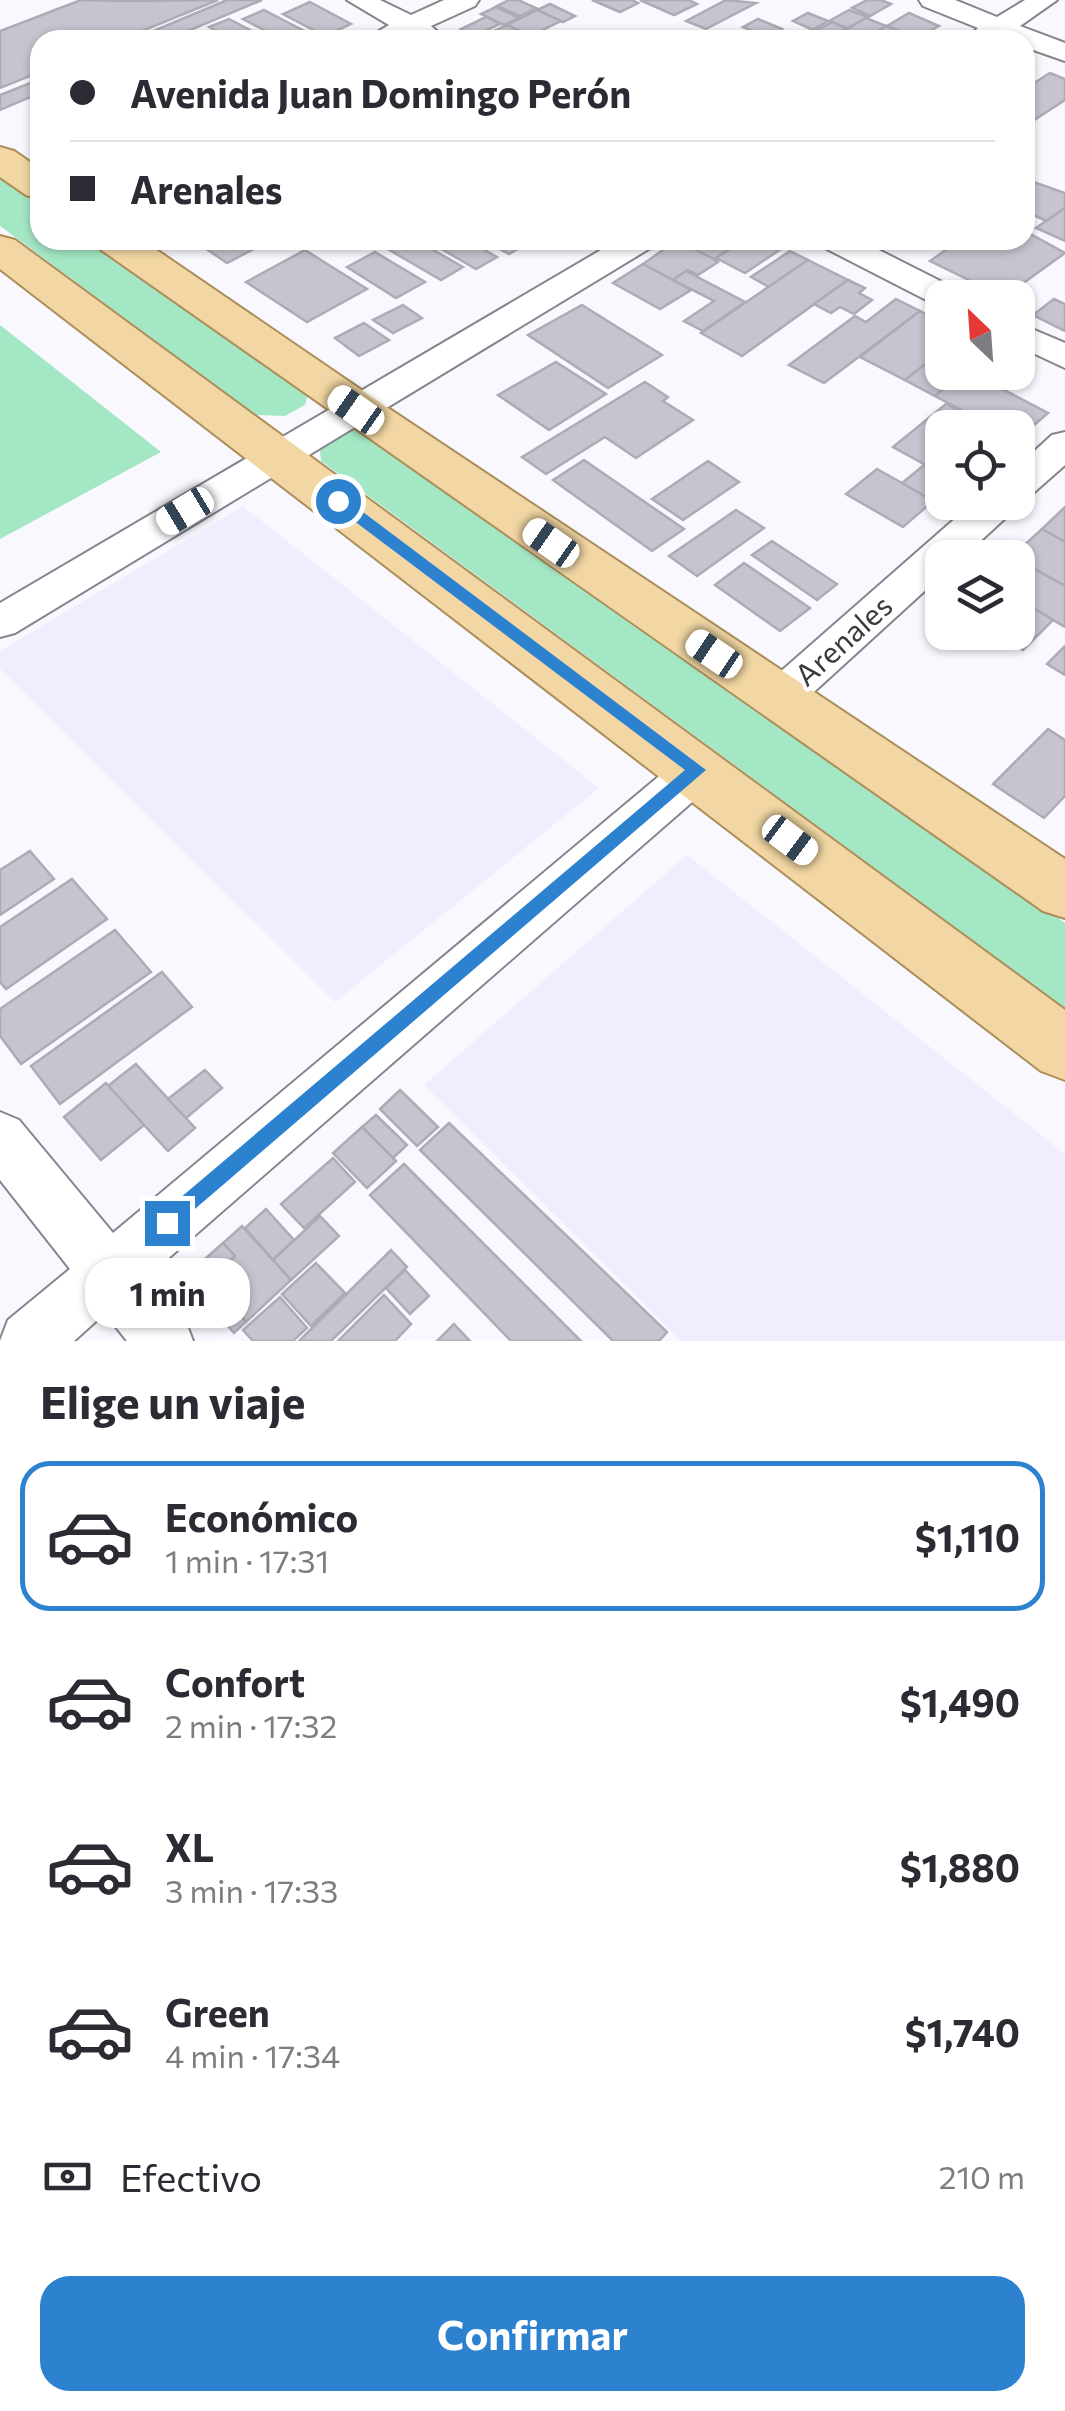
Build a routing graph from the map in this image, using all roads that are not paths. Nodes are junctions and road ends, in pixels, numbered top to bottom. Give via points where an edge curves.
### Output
1 (360, 0) edge
2 (466, 0) edge
3 (932, 0) edge
4 (1044, 0) edge
5 (410, 25) junction
6 (399, 30) edge
7 (420, 30) edge
8 (983, 30) edge
9 (993, 30) edge
10 (1035, 45) edge
11 (1065, 53) edge
12 (0, 159) edge
13 (30, 180) edge
14 (0, 249) edge
15 (129, 250) edge
16 (624, 250) edge
17 (854, 250) edge
18 (925, 286) edge
19 (1035, 342) edge
20 (1065, 357) edge
21 (356, 410) junction
22 (1065, 444) edge
23 (278, 456) junction
24 (1035, 471) edge
25 (979, 520) edge
26 (0, 622) edge
27 (778, 699) junction
28 (698, 770) junction
29 (1065, 892) edge
30 (1065, 1048) edge
31 (0, 1138) edge
32 (108, 1273) junction
33 (29, 1341) edge
34 (164, 1341) edge

1 - 5 street
2 - 5 street
3 - 8 street
4 - 9 street
5 - 6 street
5 - 7 street
10 - 11 street
12 - 13 main road
14 - 23 main road
15 - 21 main road
16 - 21 street
17 - 18 street
19 - 20 street
21 - 23 street
21 - 27 main road
22 - 24 street
23 - 26 street
23 - 28 main road
25 - 27 street, Arenales
27 - 29 main road
28 - 30 main road
28 - 32 street
31 - 32 street
32 - 33 street
32 - 34 street

